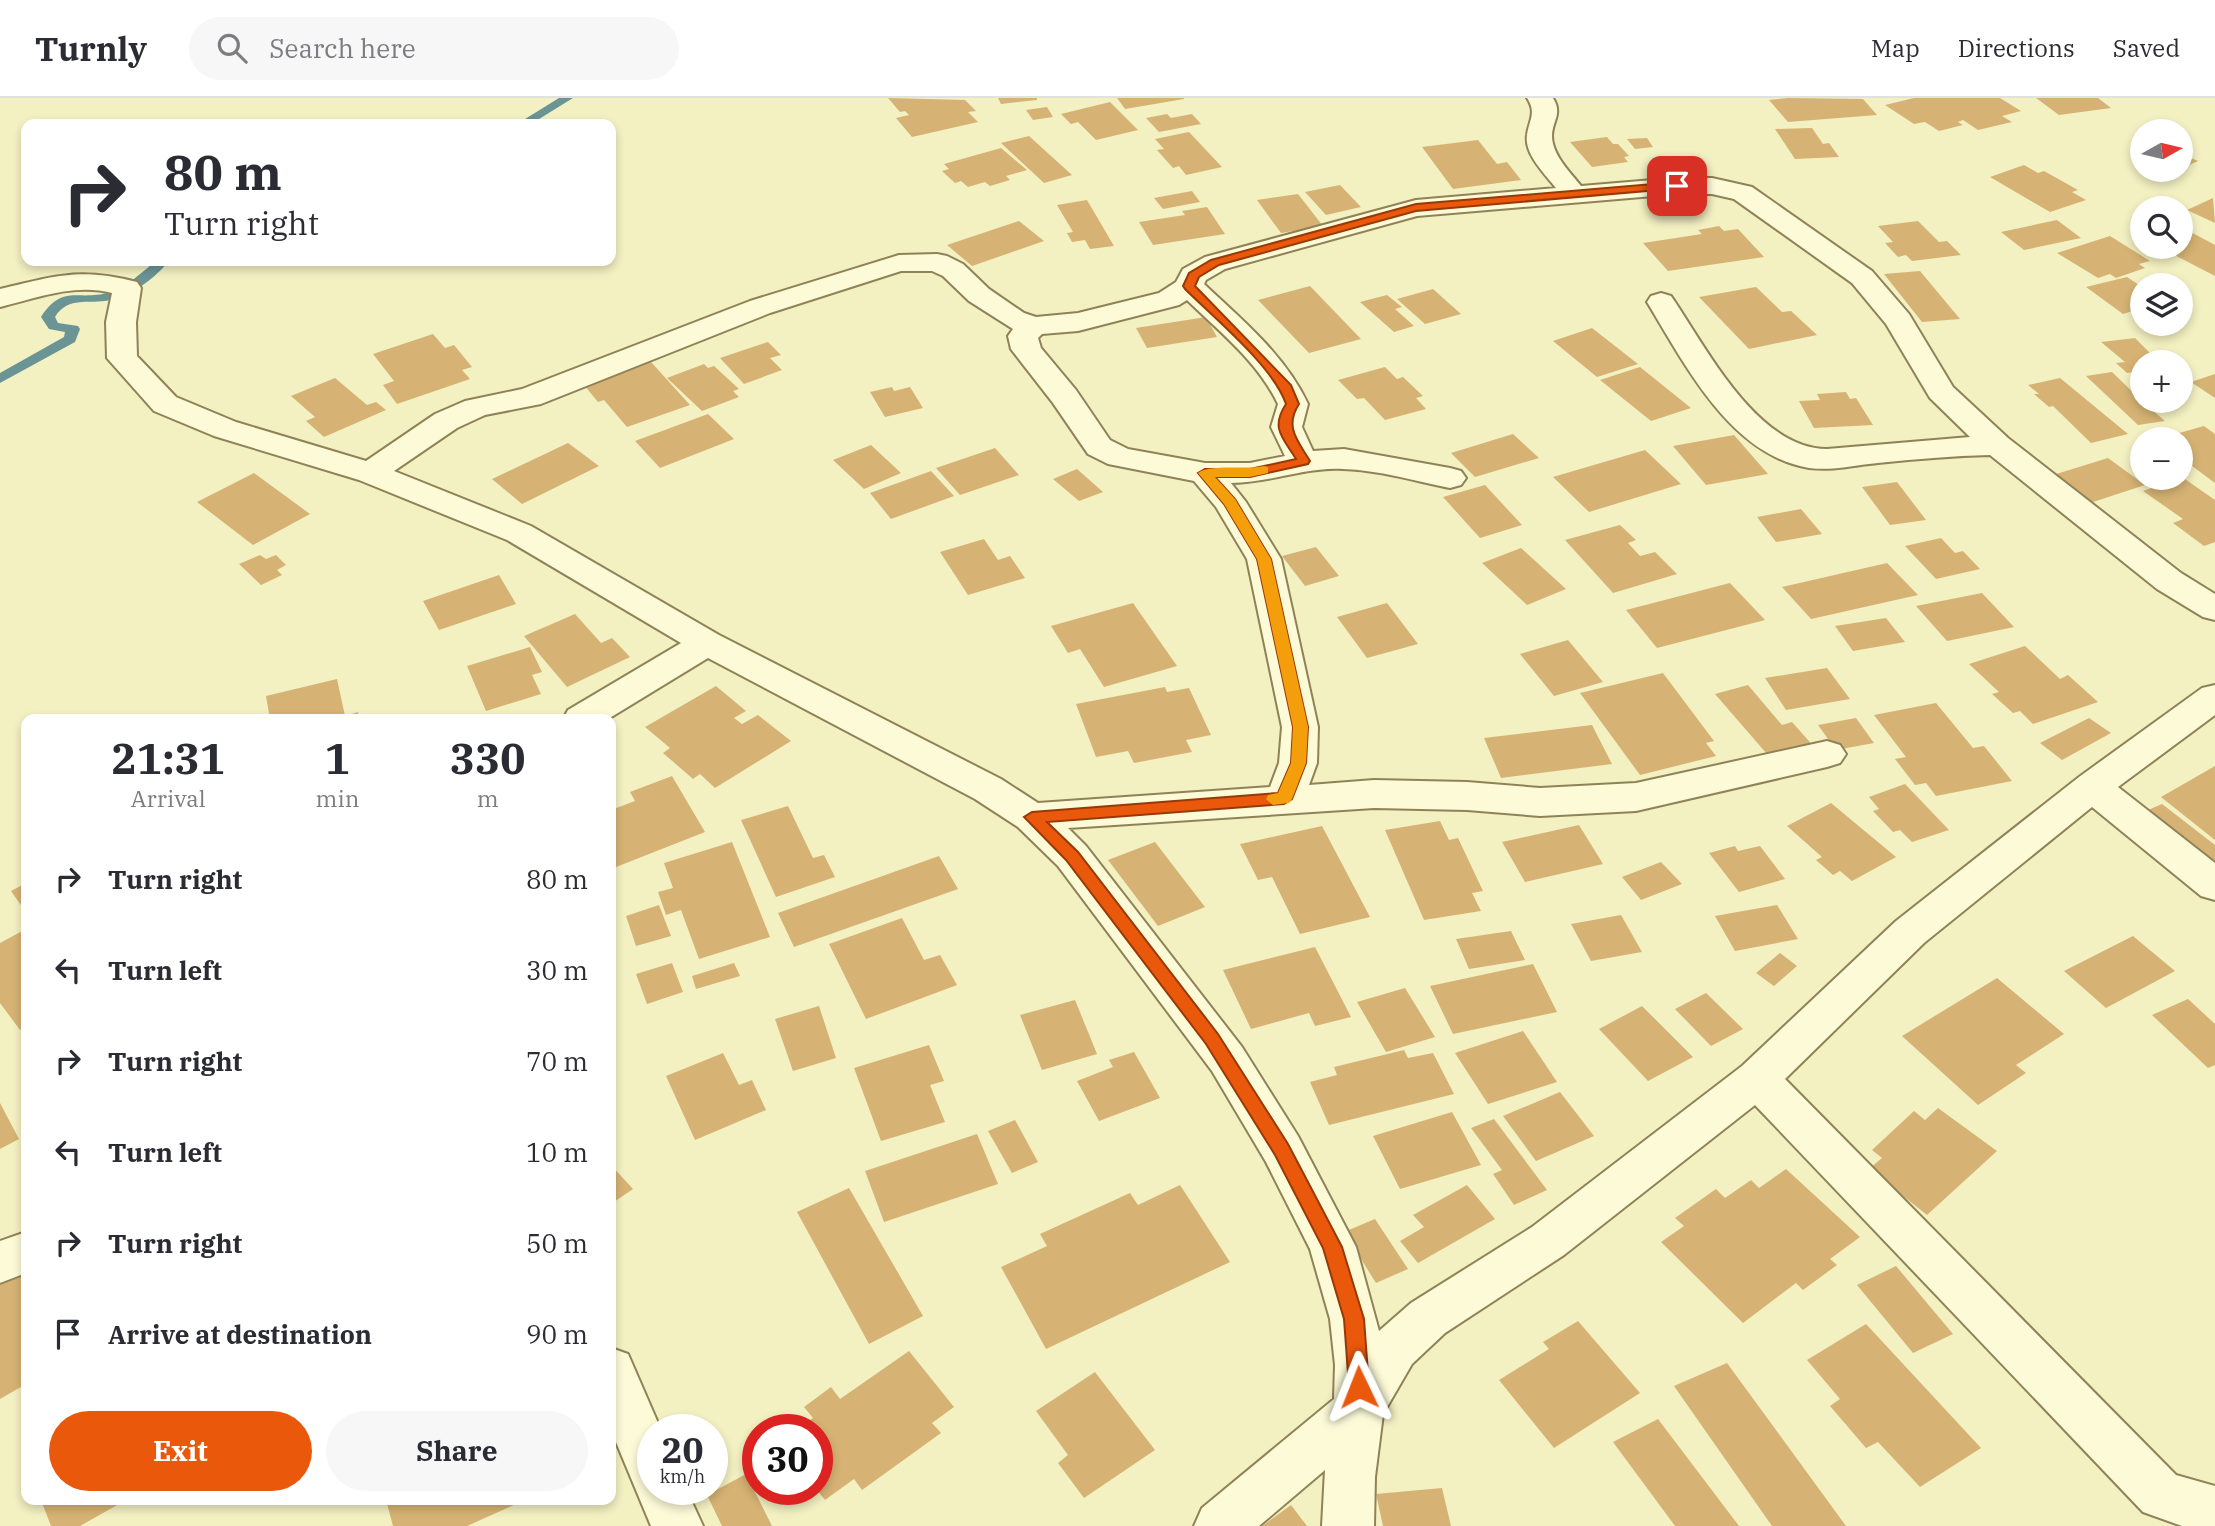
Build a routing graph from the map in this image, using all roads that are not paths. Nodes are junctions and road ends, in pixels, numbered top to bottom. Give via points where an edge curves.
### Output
1 (1541, 98) edge
2 (1573, 193) junction
3 (1189, 286) junction
4 (0, 298) edge
5 (1661, 302) dead end
6 (1033, 326) junction
7 (1997, 445) junction
8 (1304, 461) junction
9 (370, 472) junction
10 (1205, 473) junction
11 (1450, 478) dead end
12 (2215, 609) edge
13 (708, 643) junction
14 (2215, 696) edge
15 (589, 714) edge
16 (1827, 754) dead end
17 (2092, 787) junction
18 (1284, 799) junction
19 (1032, 817) junction
20 (2215, 885) edge
21 (1756, 1079) junction
22 (21, 1254) edge
23 (0, 1262) edge
24 (616, 1382) edge
25 (1359, 1409) junction
26 (637, 1433) edge
27 (667, 1505) edge
28 (2215, 1511) edge
29 (677, 1526) edge
30 (1220, 1526) edge
31 (1348, 1526) edge

1 - 2 street via 1546,120 1539,136 1545,156
2 - 3 street via 1416,208 1215,262 1194,275
2 - 7 street via 1712,186 1743,193 1862,277 1899,320 1941,392
3 - 6 street via 1169,299 1078,322
3 - 8 street via 1287,387 1293,404 1285,416 1284,430
4 - 9 street via 64,280 104,281 127,288 122,358 165,404 225,429
5 - 7 street via 1714,385 1784,450 1808,458 1831,458
6 - 9 street via 996,307 937,262 899,263 760,307 530,397 476,408 446,421
6 - 10 street via 1023,336 1026,349 1100,447 1119,457
7 - 12 street via 2169,581
8 - 10 street via 1250,473
8 - 11 street via 1344,459
9 - 13 street via 519,533
10 - 18 street via 1230,502 1264,559 1300,727 1298,763
13 - 15 street
13 - 19 street via 988,789
14 - 17 street
16 - 18 street via 1636,797 1540,802 1374,794
17 - 20 street
17 - 21 street via 1910,932
18 - 19 street
19 - 25 street via 1072,856 1227,1059 1282,1149 1333,1247 1354,1319
21 - 25 street via 1548,1241 1428,1318 1395,1348
21 - 28 street via 2161,1495
22 - 23 street
24 - 26 street
25 - 30 street
25 - 31 street via 1349,1477
27 - 29 street

